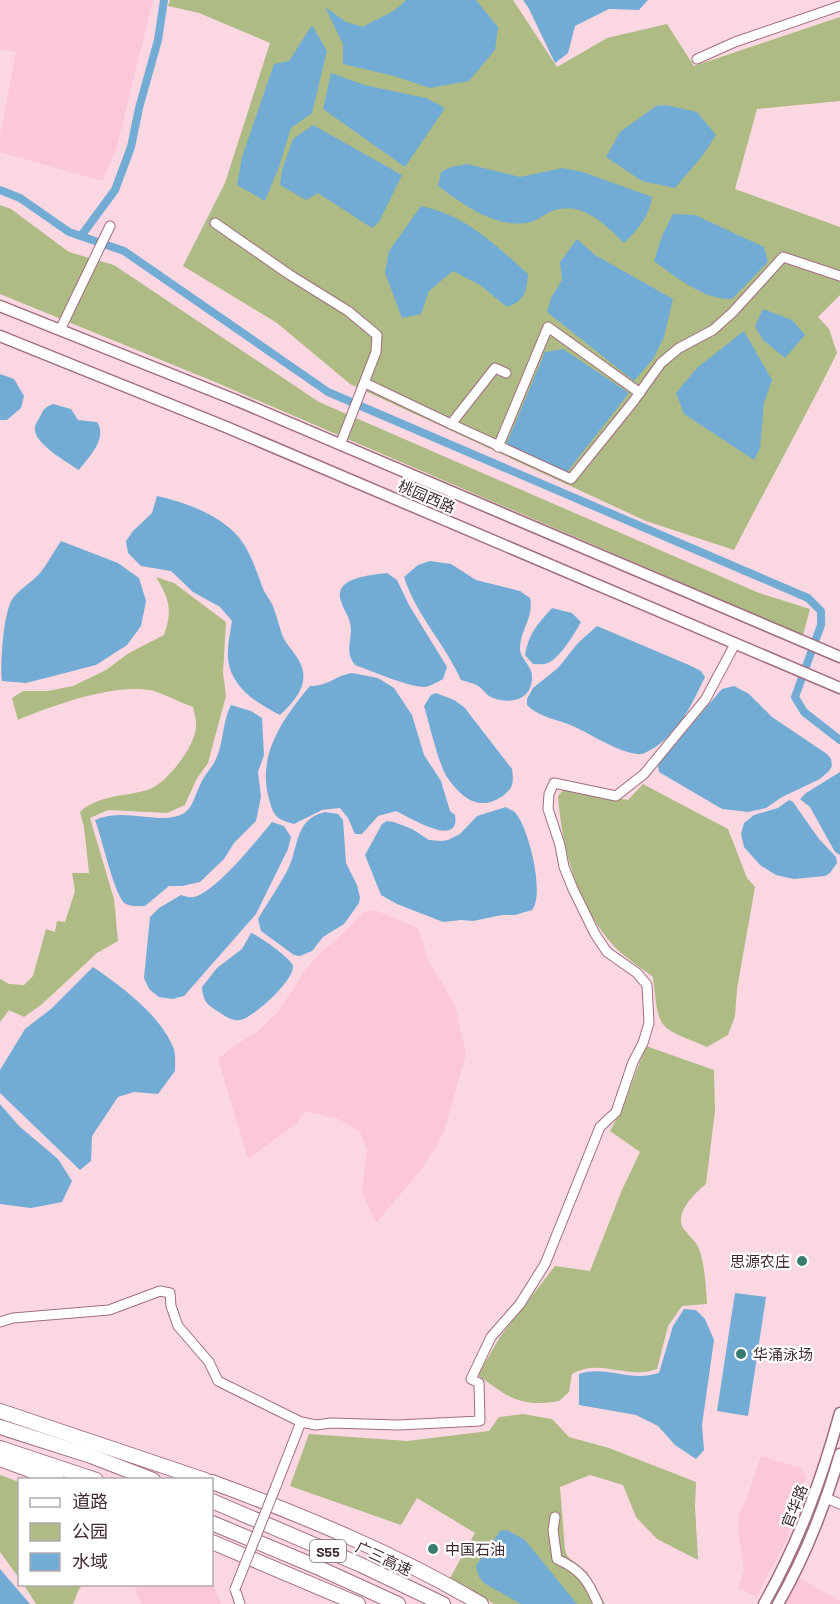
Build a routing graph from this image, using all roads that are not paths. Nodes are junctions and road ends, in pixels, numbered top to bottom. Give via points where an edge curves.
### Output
1 (840, 6) edge
2 (697, 59) dead end
3 (215, 223) dead end
4 (110, 226) dead end
5 (840, 276) edge
6 (0, 306) edge
7 (60, 330) junction
8 (0, 336) edge
9 (506, 373) dead end
10 (365, 383) junction
11 (640, 393) junction
12 (451, 424) junction
13 (340, 445) junction
14 (498, 447) junction
15 (735, 644) junction
16 (836, 655) edge
17 (840, 688) edge
18 (0, 1322) edge
19 (0, 1411) edge
20 (840, 1413) edge
21 (301, 1422) junction
22 (0, 1427) edge
23 (0, 1448) edge
24 (840, 1454) edge
25 (0, 1459) edge
26 (54, 1478) edge
27 (93, 1478) edge
28 (150, 1478) edge
29 (202, 1478) edge
30 (213, 1482) edge
31 (826, 1498) junction
32 (213, 1501) edge
33 (840, 1504) edge
34 (555, 1517) dead end
35 (213, 1522) edge
36 (213, 1542) edge
37 (240, 1604) edge
38 (358, 1604) edge
39 (398, 1604) edge
40 (443, 1604) edge
41 (482, 1604) edge
42 (598, 1604) edge
43 (764, 1604) edge
44 (778, 1604) edge

1 - 2 street
3 - 10 street via 348,311 377,335 376,352
4 - 7 street
5 - 11 street via 783,257 713,330 679,348 661,363
6 - 7 main road, 桃园西路
7 - 13 main road, 桃园西路
8 - 15 main road, 桃园西路 via 226,427
9 - 12 street via 495,368
10 - 12 street
10 - 13 street
11 - 14 street via 571,479
11 - 14 street via 548,327
12 - 14 street
13 - 16 main road, 桃园西路
15 - 17 main road, 桃园西路
15 - 21 street via 705,700 644,774 616,796 554,783 549,795 548,809 573,889 607,952 647,985 649,1023 616,1112 600,1127 545,1264 520,1304 491,1337 471,1379 479,1383 480,1421 398,1425
18 - 21 street via 109,1310 160,1291 170,1293 178,1326 209,1362 218,1381
19 - 29 highway
20 - 43 main road, 官华路 via 813,1503
21 - 37 street, bridge via 235,1589
22 - 28 highway
23 - 27 highway
24 - 31 main road, 官华路
25 - 26 highway
30 - 41 highway via 381,1552
31 - 33 street
31 - 44 main road, 官华路
32 - 40 highway, 广三高速 / S55
34 - 42 street via 557,1559 573,1567 587,1581
35 - 39 highway, S55
36 - 38 highway

